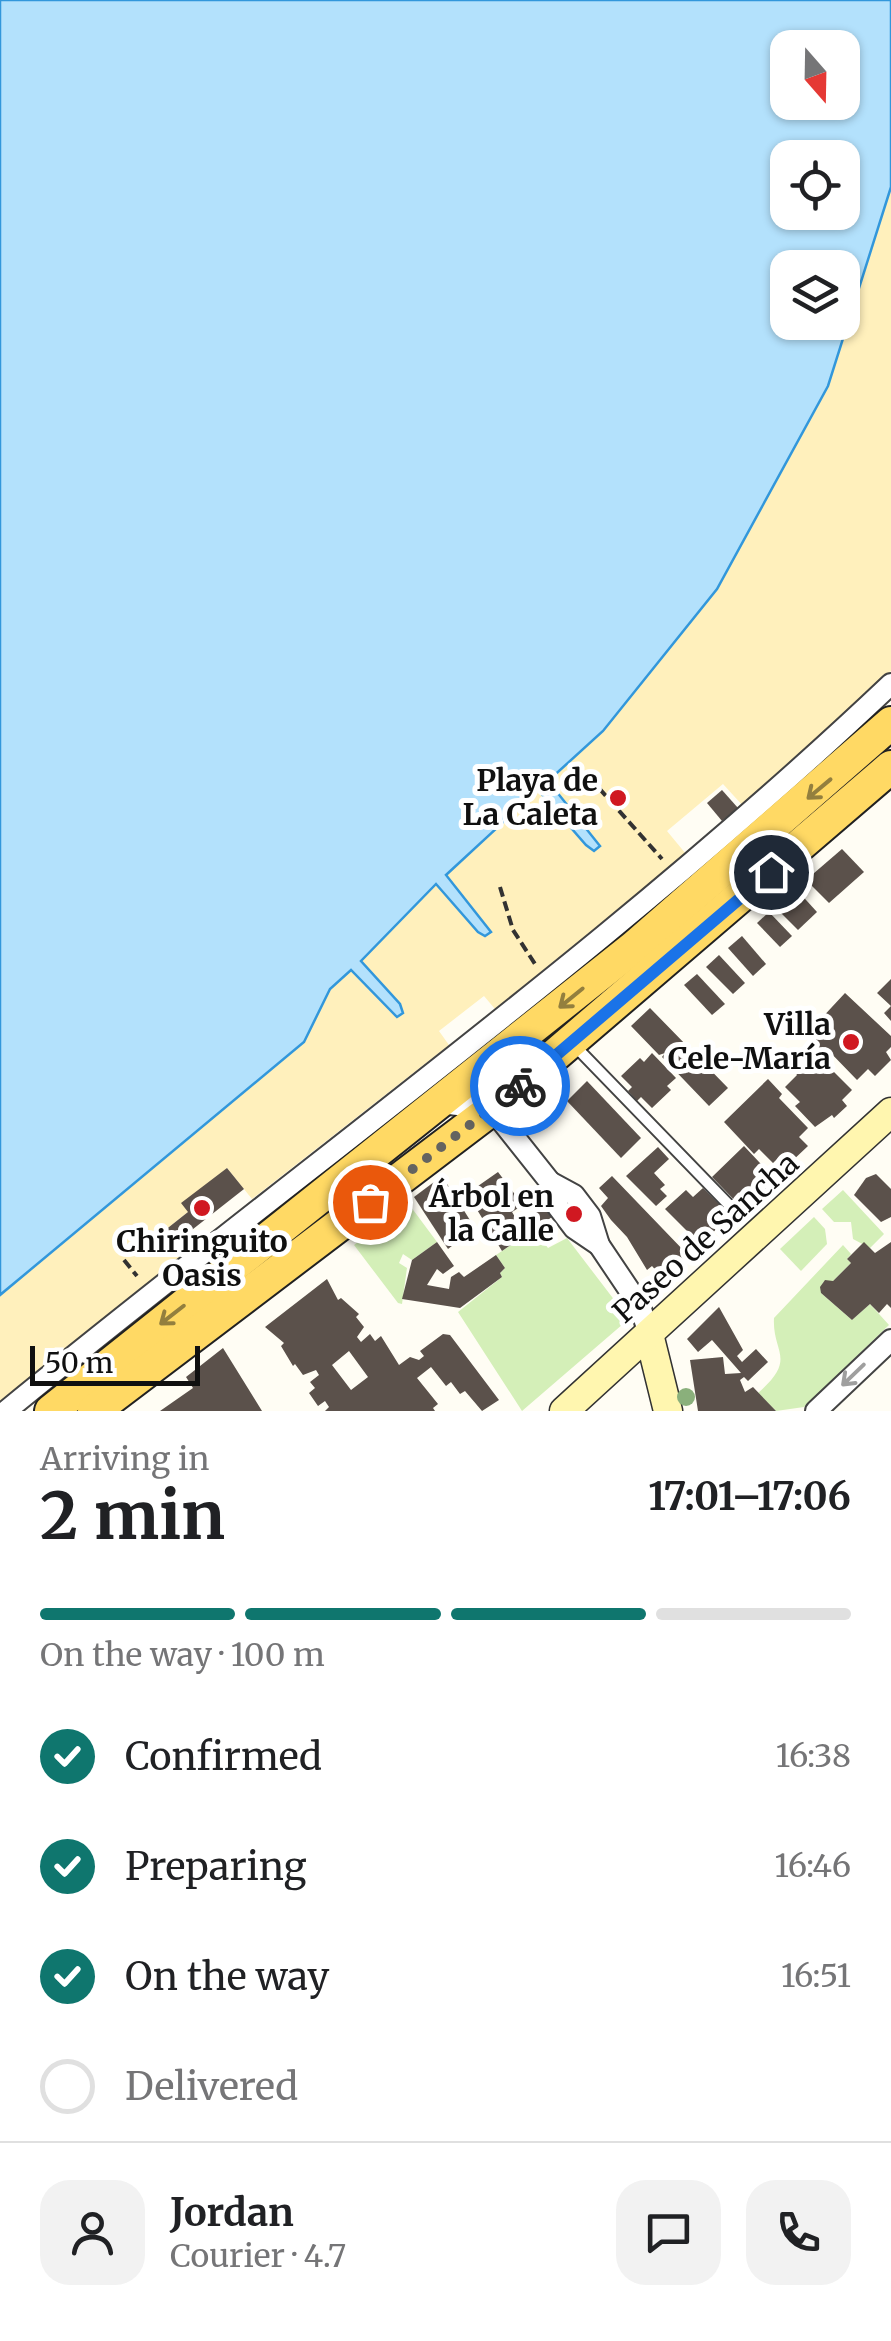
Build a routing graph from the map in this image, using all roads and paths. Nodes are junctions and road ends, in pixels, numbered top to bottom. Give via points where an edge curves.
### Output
1 (891, 684) edge
2 (891, 723) edge
3 (891, 767) edge
4 (590, 776) dead end
5 (666, 864) dead end
6 (500, 887) dead end
7 (537, 967) dead end
8 (572, 1044) junction
9 (441, 1103) junction
10 (492, 1109) junction
11 (891, 1112) edge
12 (731, 1207) dead end
13 (649, 1334) junction
14 (891, 1340) edge
15 (6, 1411) edge
16 (50, 1411) edge
17 (94, 1411) edge
18 (564, 1411) edge
19 (668, 1411) edge
20 (816, 1411) edge

1 - 15 street via 585,951
2 -> 9 main road via 634,947
3 - 8 main road
4 - 5 path
6 - 7 path via 513,930
8 - 10 main road
8 - 12 lane
9 - 10 street
9 -> 16 main road
10 - 13 street via 550,1182 590,1216
10 - 17 main road
11 - 13 main road, Paseo de Sancha
13 - 18 main road, Paseo de Sancha
13 - 19 main road
14 -> 20 street

